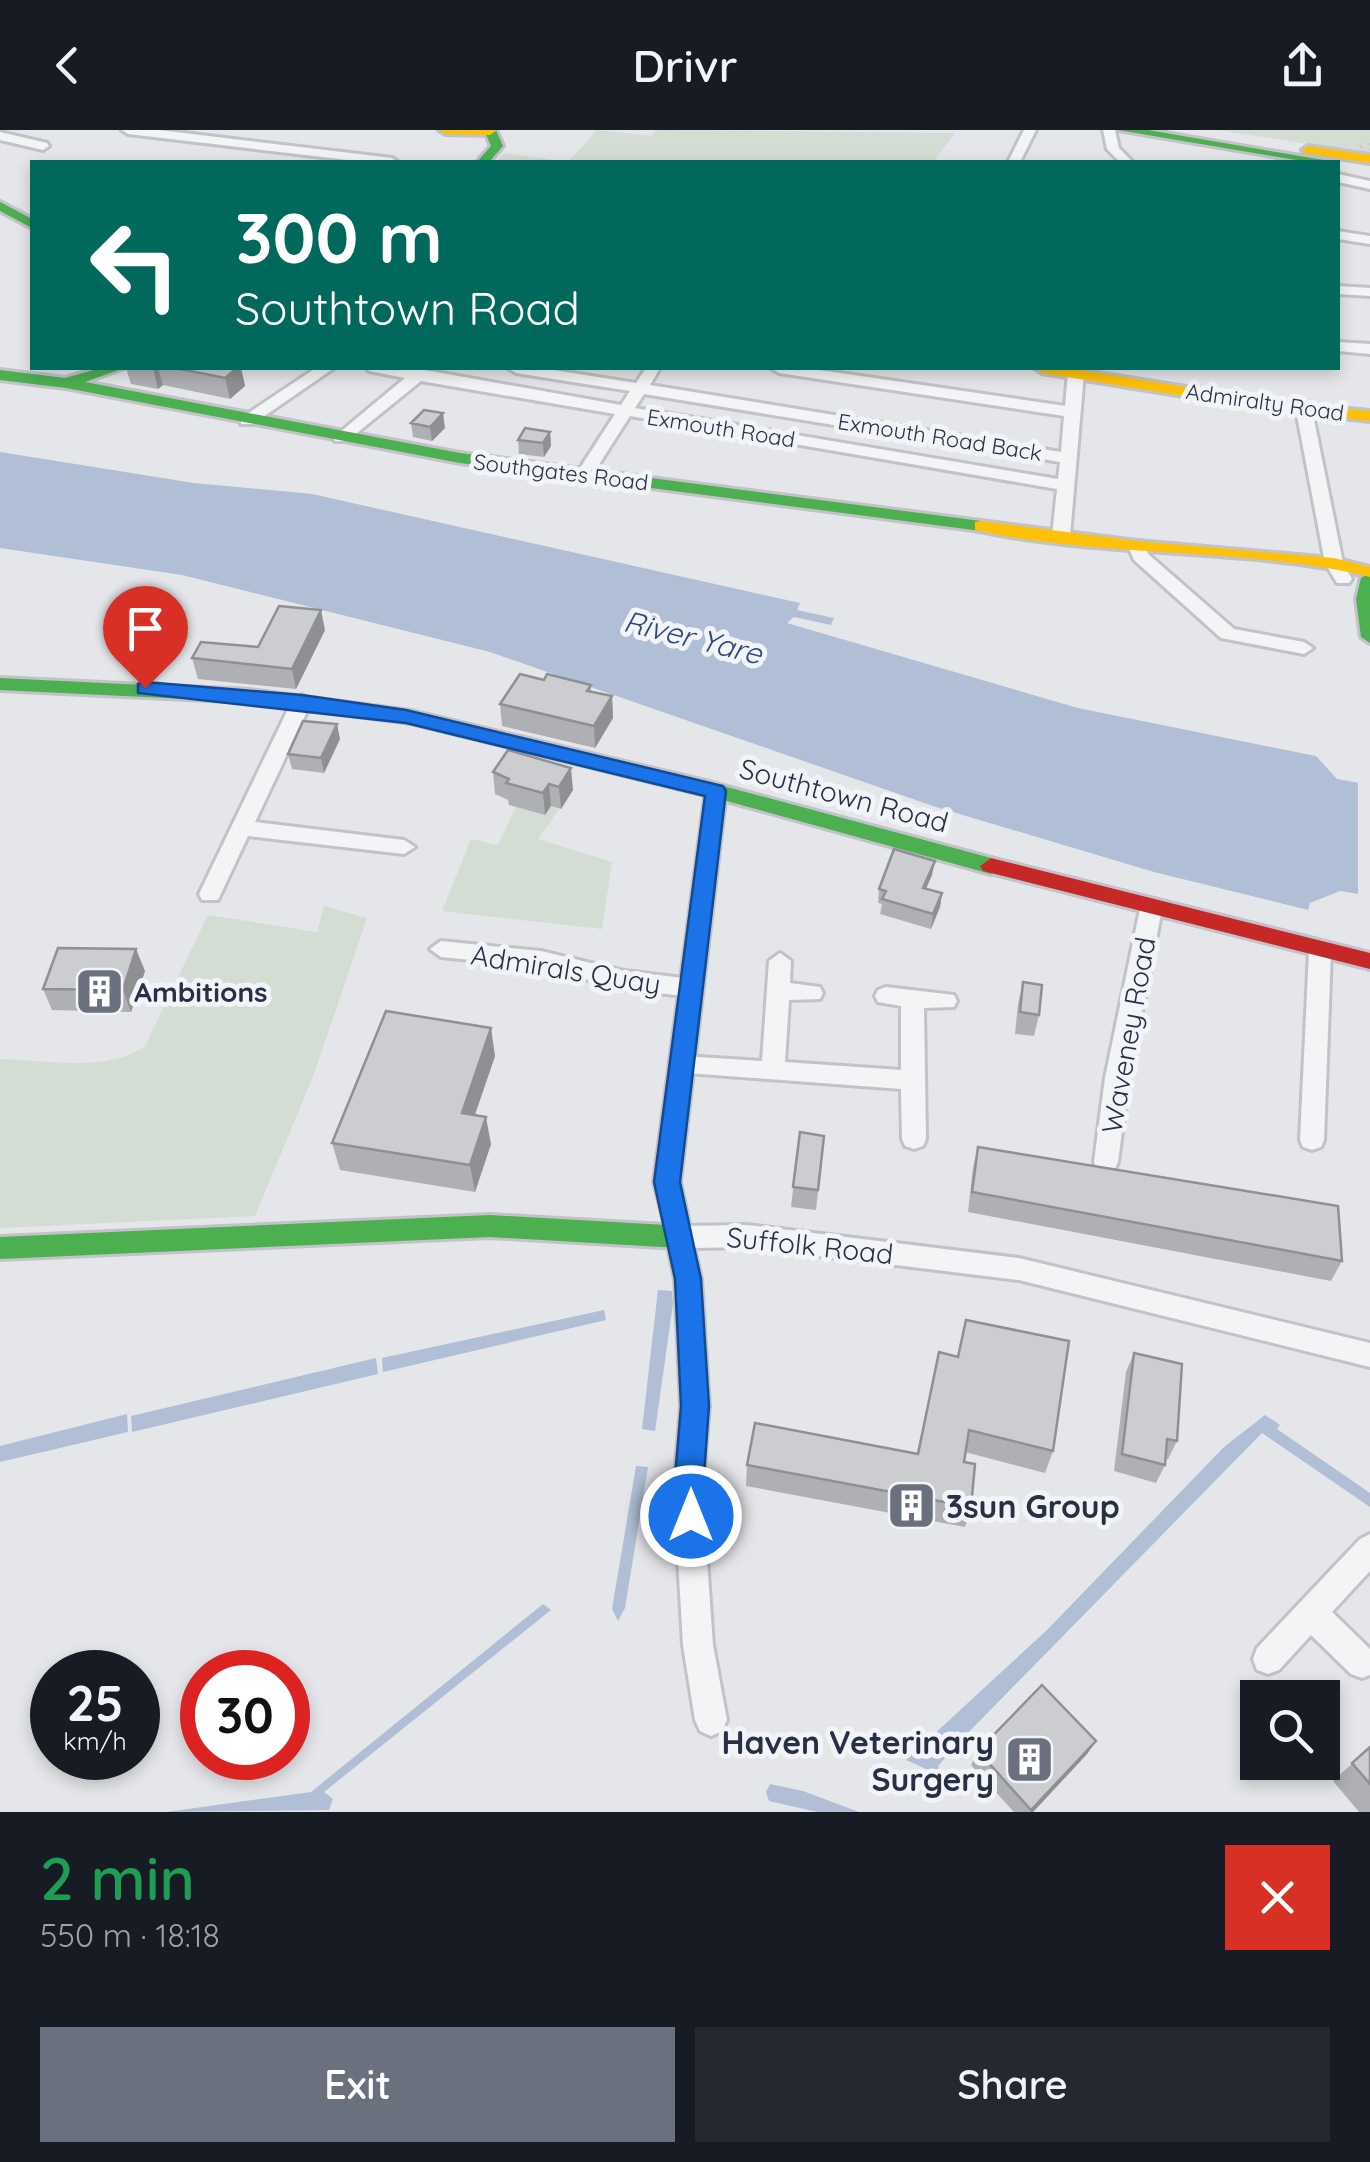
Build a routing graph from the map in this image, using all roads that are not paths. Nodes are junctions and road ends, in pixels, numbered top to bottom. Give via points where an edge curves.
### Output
1 (128, 130) edge
2 (262, 130) edge
3 (453, 130) edge
4 (490, 130) edge
5 (1030, 130) edge
6 (1108, 130) edge
7 (1124, 130) edge
8 (1180, 130) edge
9 (0, 136) edge
10 (250, 145) junction
11 (43, 146) dead end
12 (1314, 159) edge
13 (1370, 159) edge
14 (235, 160) edge
15 (348, 160) edge
16 (484, 160) edge
17 (1015, 160) edge
18 (1125, 160) edge
19 (1340, 164) edge
20 (1370, 169) edge
21 (1340, 178) edge
22 (1370, 185) edge
23 (0, 206) edge
24 (30, 223) edge
25 (1340, 236) edge
26 (1370, 240) edge
27 (1340, 290) edge
28 (1370, 292) edge
29 (1340, 346) edge
30 (1370, 350) edge
31 (109, 370) edge
32 (323, 370) edge
33 (389, 370) edge
34 (529, 370) edge
35 (652, 370) edge
36 (793, 370) edge
37 (913, 370) edge
38 (1070, 371) edge
39 (31, 372) edge
40 (418, 374) junction
41 (0, 375) edge
42 (66, 383) junction
43 (906, 386) junction
44 (642, 388) junction
45 (1304, 410) junction
46 (625, 412) junction
47 (1071, 412) junction
48 (1370, 416) edge
49 (247, 421) junction
50 (342, 438) junction
51 (1068, 458) junction
52 (583, 476) junction
53 (1067, 486) junction
54 (1061, 536) junction
55 (1146, 547) junction
56 (1370, 558) edge
57 (1334, 569) junction
58 (1369, 581) edge
59 (1370, 637) edge
60 (1304, 648) dead end
61 (0, 684) edge
62 (302, 702) junction
63 (716, 791) junction
64 (242, 828) junction
65 (404, 847) dead end
66 (210, 894) dead end
67 (1151, 909) junction
68 (442, 949) dead end
69 (1320, 950) junction
70 (1370, 960) edge
71 (780, 961) dead end
72 (692, 988) junction
73 (778, 991) junction
74 (812, 993) dead end
75 (886, 996) dead end
76 (912, 998) junction
77 (946, 1001) dead end
78 (682, 1066) junction
79 (773, 1071) junction
80 (912, 1080) junction
81 (1312, 1137) dead end
82 (914, 1139) dead end
83 (1106, 1162) dead end
84 (679, 1238) junction
85 (0, 1248) edge
86 (1370, 1355) edge
87 (1370, 1548) edge
88 (1311, 1614) junction
89 (1268, 1659) dead end
90 (1362, 1663) dead end
91 (711, 1720) dead end

1 - 10 street
2 - 10 street
3 - 4 street
4 - 16 street via 497,146
5 - 17 street
6 - 18 street
7 - 12 street
8 - 12 street
9 - 11 street
10 - 14 street
10 - 15 street
12 - 13 street
19 - 20 street
21 - 22 street
23 - 24 street
25 - 26 street
27 - 28 street
29 - 30 street
31 - 42 street
32 - 49 street
33 - 40 street, Exmouth Road
34 - 44 street, Exmouth Road Back
35 - 44 street
36 - 43 street
37 - 43 street
38 - 45 street, Admiralty Road
38 - 47 street
39 - 41 street, Southgates Road
39 - 42 street, Southgates Road
40 - 46 street, Exmouth Road
40 - 50 street
42 - 49 street, Southgates Road
43 - 47 street
44 - 46 street
44 - 51 street, Exmouth Road Back
45 - 48 street, Admiralty Road
45 - 57 street
46 - 52 street
46 - 53 street, Exmouth Road
47 - 51 street
49 - 50 street, Southgates Road
50 - 52 street, Southgates Road
51 - 53 street
52 - 54 street, Southgates Road
53 - 54 street
54 - 55 street, Southgates Road
55 - 57 street, Southgates Road
55 - 60 street via 1140,556 1228,634
56 - 57 street, Southgates Road
57 - 58 street via 1358,586
58 - 59 street
61 - 62 street, Southtown Road
62 - 63 street, Southtown Road via 483,732
62 - 64 street
63 - 67 street, Southtown Road
63 - 72 street
64 - 65 street
64 - 66 street
67 - 69 street, Southtown Road
67 - 83 street, Waveney Road
68 - 72 street, Admirals Quay via 541,959
69 - 70 street, Southtown Road
69 - 81 street
71 - 73 street
72 - 78 street
73 - 74 street
73 - 79 street
75 - 76 street
76 - 77 street
76 - 80 street
78 - 79 street
78 - 84 street via 667,1182
79 - 80 street
80 - 82 street
84 - 85 street, Suffolk Road via 490,1226
84 - 86 street, Suffolk Road via 746,1236 1002,1266
84 - 91 street via 688,1279 695,1406 688,1489 698,1645
87 - 88 street
88 - 89 street
88 - 90 street

